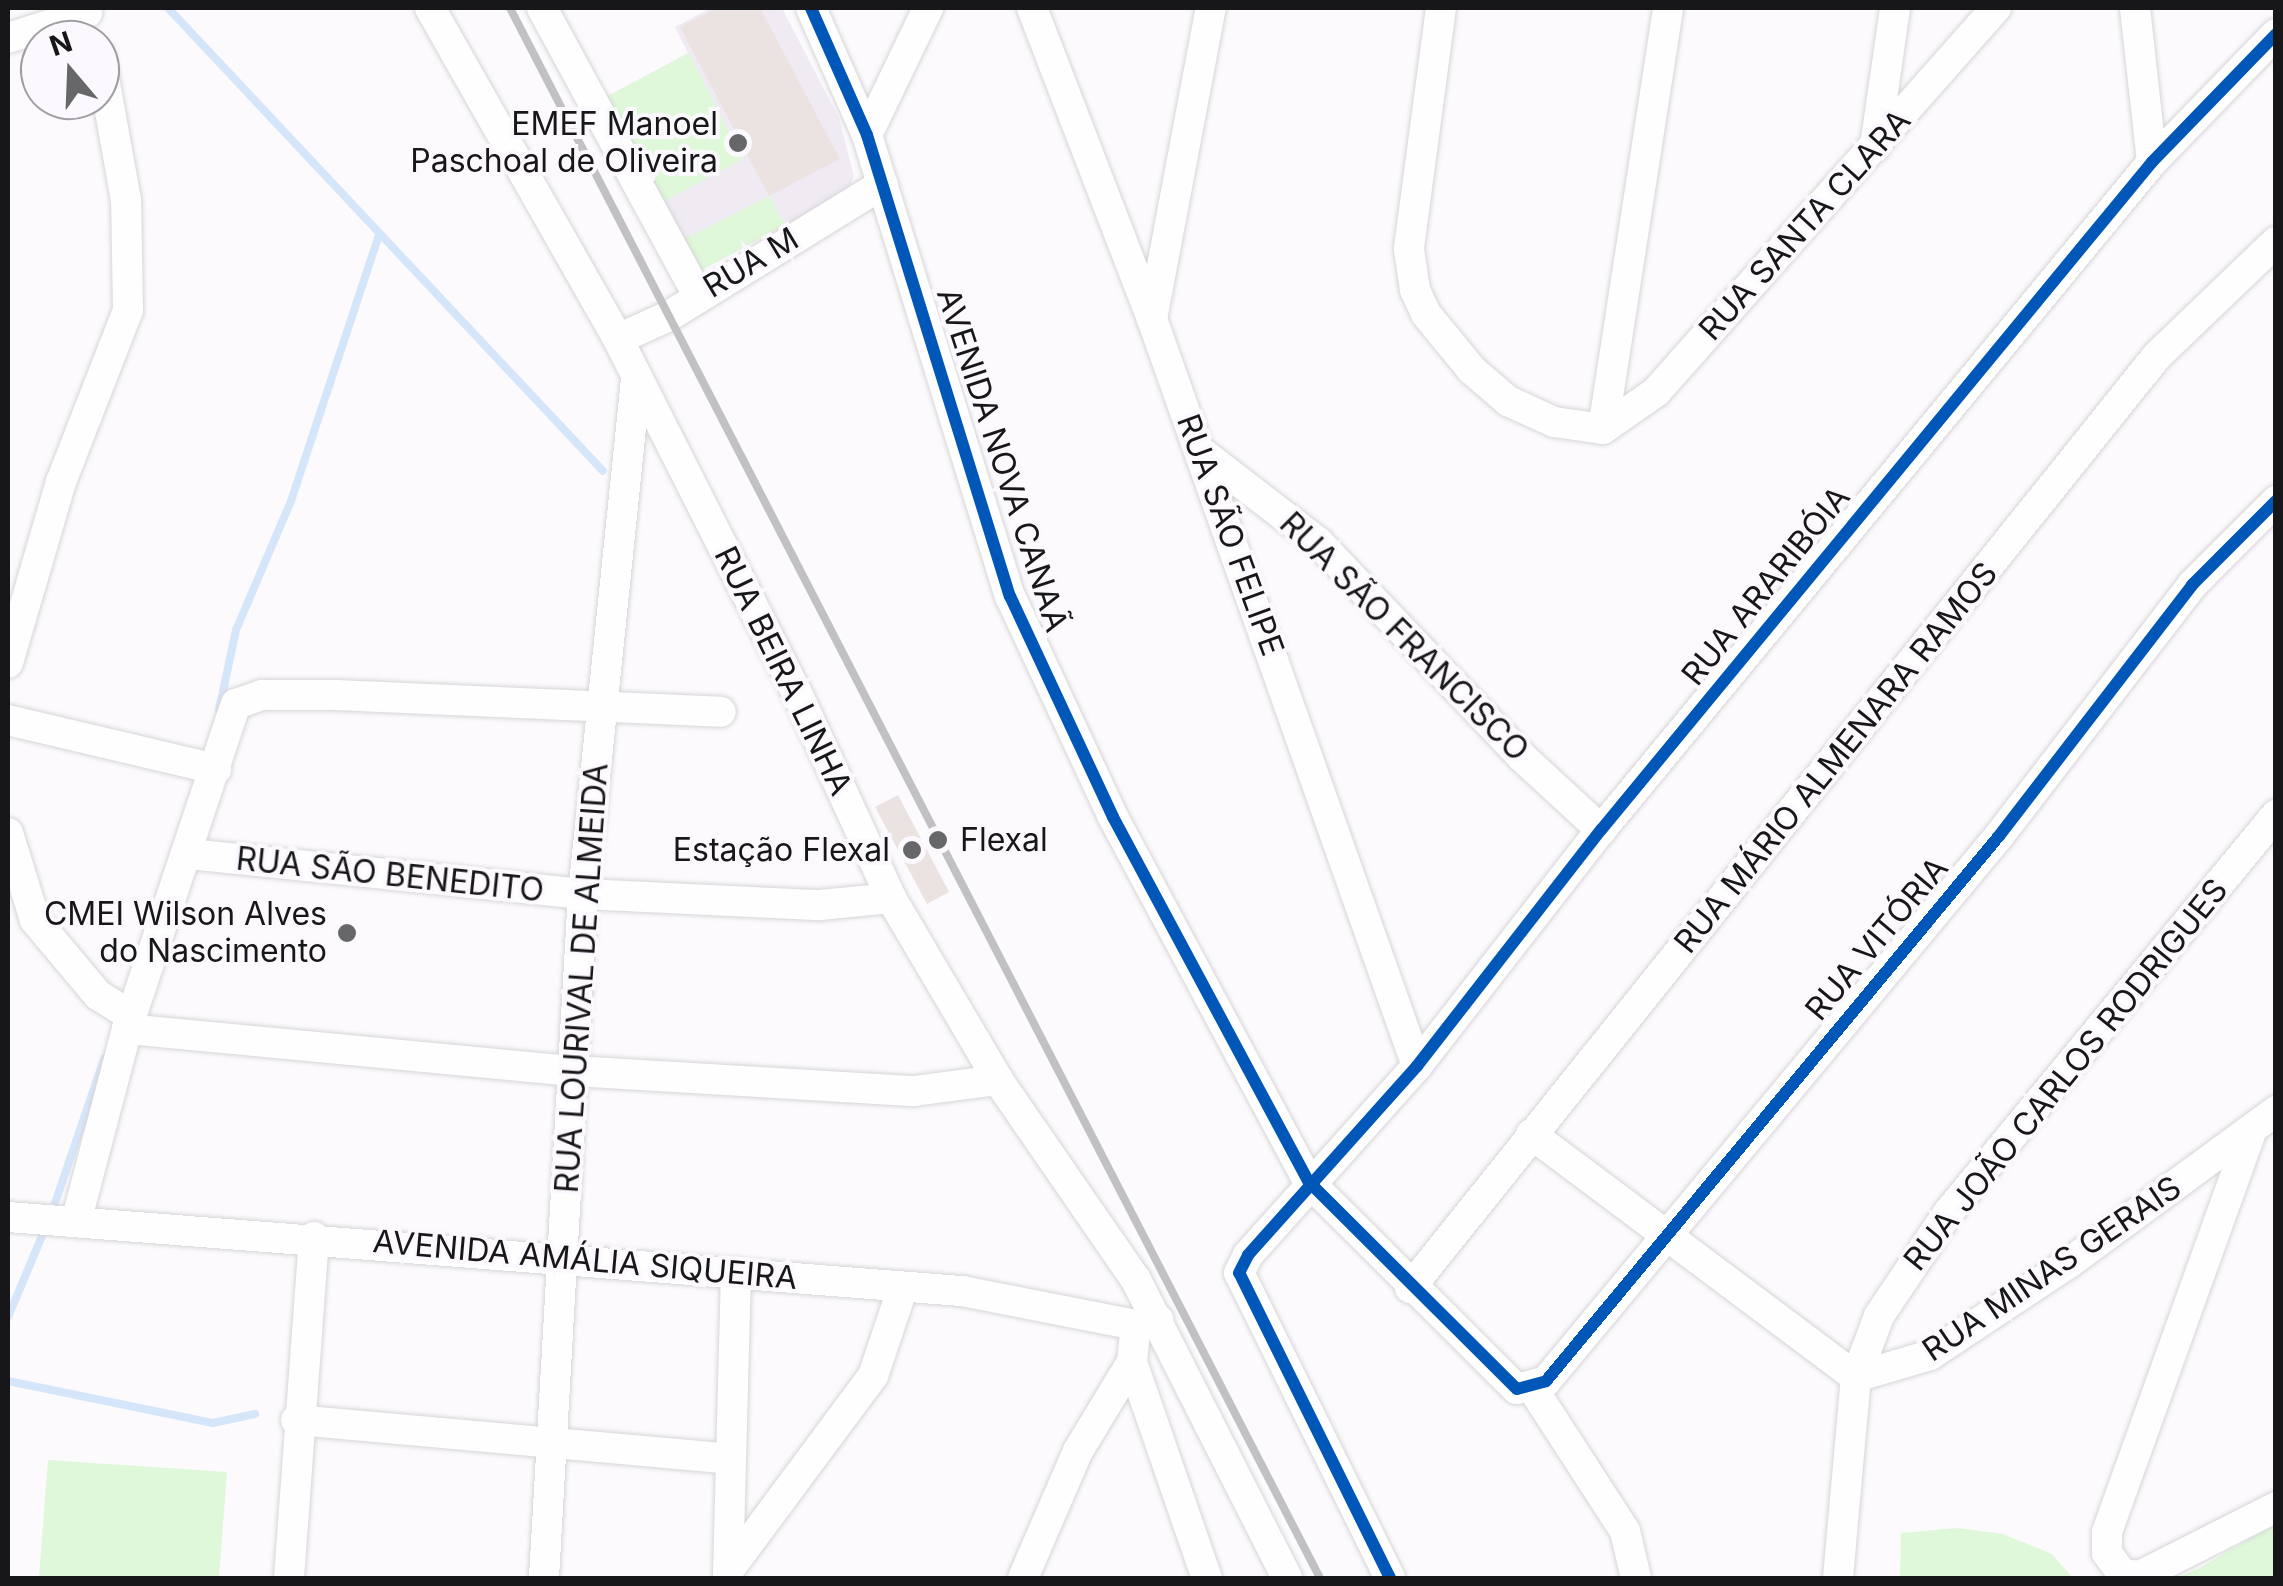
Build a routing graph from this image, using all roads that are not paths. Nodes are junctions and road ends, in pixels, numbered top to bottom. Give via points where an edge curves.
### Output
1 (430, 8) edge
2 (542, 8) edge
3 (811, 8) edge
4 (928, 8) edge
5 (1032, 8) edge
6 (1212, 8) edge
7 (1441, 8) edge
8 (1668, 8) edge
9 (1895, 8) edge
10 (1996, 8) edge
11 (2135, 8) edge
12 (2276, 34) edge
13 (112, 120) edge
14 (867, 135) junction
15 (1875, 147) junction
16 (2152, 162) junction
17 (883, 184) junction
18 (2276, 242) edge
19 (697, 294) junction
20 (1152, 319) junction
21 (618, 339) junction
22 (636, 379) junction
23 (1603, 429) junction
24 (1200, 451) junction
25 (2276, 501) edge
26 (8, 664) edge
27 (603, 710) junction
28 (722, 712) dead end
29 (8, 720) edge
30 (216, 769) junction
31 (2276, 814) edge
32 (1601, 830) junction
33 (8, 833) edge
34 (189, 854) junction
35 (583, 894) junction
36 (891, 898) junction
37 (129, 1022) junction
38 (1417, 1066) junction
39 (574, 1071) junction
40 (998, 1080) junction
41 (2276, 1111) edge
42 (2251, 1132) junction
43 (1531, 1134) junction
44 (1310, 1182) junction
45 (19, 1219) edge
46 (72, 1222) junction
47 (1667, 1236) junction
48 (314, 1237) junction
49 (562, 1258) junction
50 (736, 1273) junction
51 (903, 1287) junction
52 (1410, 1288) junction
53 (1147, 1322) junction
54 (1132, 1362) junction
55 (1856, 1377) junction
56 (1522, 1387) junction
57 (296, 1420) junction
58 (552, 1447) junction
59 (729, 1459) junction
60 (2276, 1507) edge
61 (728, 1575) edge
62 (289, 1578) edge
63 (544, 1578) edge
64 (1023, 1578) edge
65 (1207, 1578) edge
66 (1287, 1578) edge
67 (1390, 1578) edge
68 (1636, 1578) edge
69 (1838, 1578) edge

1 - 21 street, RUA BEIRA LINHA
2 - 19 street
3 - 14 street, AVENIDA NOVA CANAÃ
4 - 14 street
5 - 20 street, RUA SÃO FELIPE
6 - 20 street
7 - 23 street via 1409,249 1415,290 1472,370 1508,402 1554,422
8 - 23 street
9 - 15 street
10 - 15 street, RUA SANTA CLARA
11 - 16 street
12 - 16 street, RUA ARARIBÓIA
13 - 26 street via 126,200 128,310 61,482
14 - 17 street, AVENIDA NOVA CANAÃ
15 - 23 street, RUA SANTA CLARA via 1656,392
16 - 32 street, RUA ARARIBÓIA
17 - 19 street, RUA M
17 - 44 street, AVENIDA NOVA CANAÃ via 1017,614 1113,817
18 - 43 street, RUA MÁRIO ALMENARA RAMOS via 2157,356 1860,734
19 - 21 street, RUA M via 669,316
20 - 24 street, RUA SÃO FELIPE
21 - 22 street, RUA BEIRA LINHA
22 - 27 street, RUA LOURIVAL DE ALMEIDA
22 - 36 street, RUA BEIRA LINHA via 796,691
24 - 32 street, RUA SÃO FRANCISCO via 1319,543 1522,757
24 - 38 street, RUA SÃO FELIPE
25 - 47 street, RUA VITÓRIA via 2192,586 1999,836
27 - 28 street
27 - 30 street via 262,695 236,704
27 - 35 street, RUA LOURIVAL DE ALMEIDA
29 - 30 street
30 - 34 street
31 - 55 street, RUA JOÃO CARLOS RODRIGUES via 1948,1213 1879,1316
32 - 38 street, RUA ARARIBÓIA
33 - 37 street via 34,920
34 - 35 street, RUA SÃO BENEDITO
34 - 37 street
35 - 36 street, RUA SÃO BENEDITO via 820,906
35 - 39 street, RUA LOURIVAL DE ALMEIDA
36 - 40 street, RUA BEIRA LINHA
37 - 39 street
37 - 46 street
38 - 44 street, RUA ARARIBÓIA
39 - 40 street via 914,1091
39 - 49 street, RUA LOURIVAL DE ALMEIDA
40 - 53 street, RUA BEIRA LINHA via 1111,1239
41 - 42 street, RUA MINAS GERAIS
42 - 55 street, RUA MINAS GERAIS via 1930,1355
42 - 60 street via 2107,1532 2112,1565 2140,1576
43 - 47 street
43 - 52 street, RUA MÁRIO ALMENARA RAMOS
44 - 52 street, AVENIDA NOVA CANAÃ
44 - 67 street, RUA ARARIBÓIA via 1238,1273
45 - 46 street, AVENIDA AMÁLIA SIQUEIRA
46 - 48 street, AVENIDA AMÁLIA SIQUEIRA
47 - 55 street
47 - 56 street, RUA VITÓRIA
48 - 49 street, AVENIDA AMÁLIA SIQUEIRA
48 - 57 street
49 - 50 street, AVENIDA AMÁLIA SIQUEIRA
49 - 58 street, RUA LOURIVAL DE ALMEIDA
50 - 51 street, AVENIDA AMÁLIA SIQUEIRA
50 - 59 street
51 - 53 street, AVENIDA AMÁLIA SIQUEIRA
51 - 61 street via 873,1376
52 - 56 street, AVENIDA NOVA CANAÃ
53 - 54 street
53 - 66 street, RUA BEIRA LINHA
54 - 64 street via 1078,1451
54 - 65 street
55 - 69 street, RUA JOÃO CARLOS RODRIGUES
56 - 68 street, AVENIDA NOVA CANAÃ via 1625,1531
57 - 58 street
57 - 62 street
58 - 59 street
58 - 63 street, RUA LOURIVAL DE ALMEIDA
59 - 61 street

